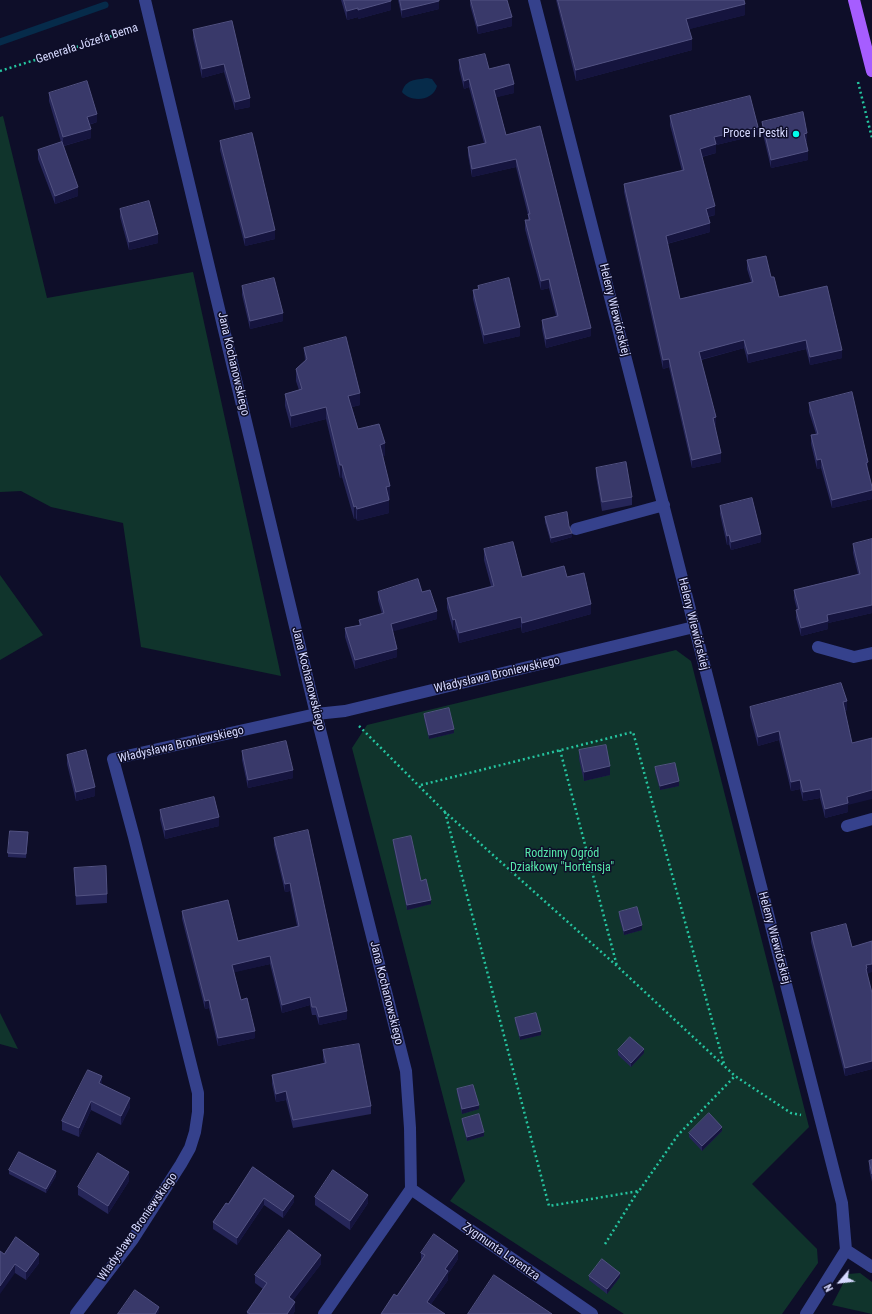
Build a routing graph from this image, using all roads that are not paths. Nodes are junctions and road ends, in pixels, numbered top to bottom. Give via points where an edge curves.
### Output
1 (145, 0) edge
2 (534, 0) edge
3 (854, 0) edge
4 (151, 23) joint
5 (872, 71) edge
6 (664, 505) junction
7 (576, 529) dead end
8 (694, 628) junction
9 (818, 647) dead end
10 (872, 653) edge
11 (316, 714) junction
12 (872, 819) edge
13 (847, 826) dead end
14 (411, 1189) junction
15 (846, 1250) junction
16 (872, 1267) edge
17 (76, 1314) edge
18 (324, 1314) edge
19 (592, 1314) edge
20 (807, 1314) edge

1 - 4 street, Generała Józefa Bema
2 - 6 street, Heleny Wiewiórskiej
3 - 5 main road
4 - 11 street, Jana Kochanowskiego
6 - 7 street
6 - 8 street, Heleny Wiewiórskiej
8 - 11 street, Władysława Broniewskiego via 345,711
8 - 15 street, Heleny Wiewiórskiej via 842,1203
9 - 10 street via 854,657
11 - 14 street, Jana Kochanowskiego via 406,1072
11 - 17 street, Władysława Broniewskiego via 113,759 196,1086 198,1112 190,1148 159,1201
12 - 13 street
14 - 18 street
14 - 19 street, Zygmunta Lorentza
15 - 16 street
15 - 20 street

